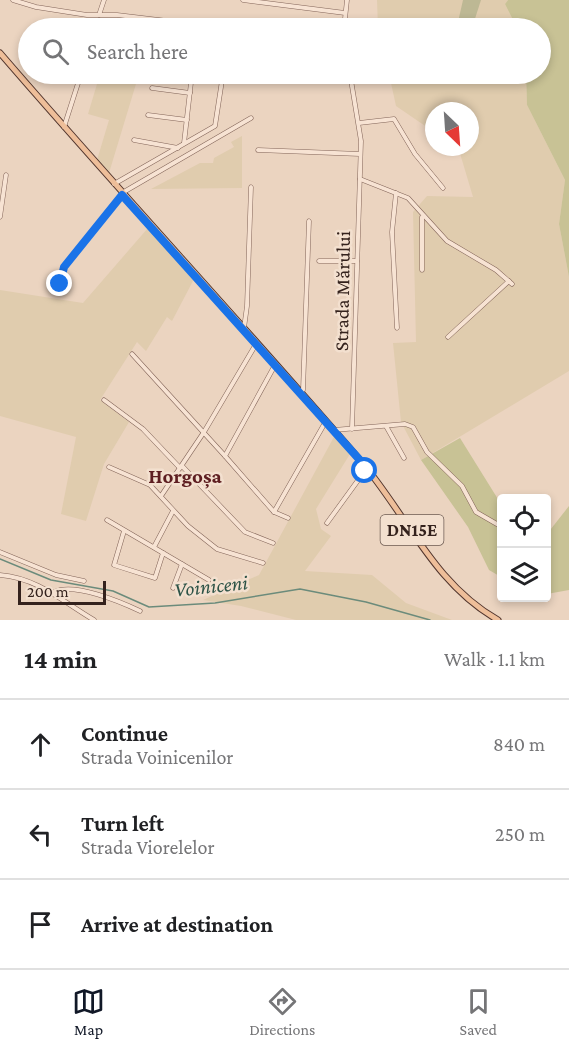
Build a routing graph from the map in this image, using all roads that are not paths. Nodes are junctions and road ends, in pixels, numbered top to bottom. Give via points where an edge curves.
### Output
1 (13, 0) edge
2 (104, 0) edge
3 (243, 0) edge
4 (347, 0) edge
5 (345, 13) junction
6 (99, 15) junction
7 (137, 18) edge
8 (345, 18) edge
9 (0, 53) edge
10 (18, 74) edge
11 (27, 84) edge
12 (78, 84) edge
13 (191, 84) edge
14 (221, 84) edge
15 (352, 84) edge
16 (152, 88) dead end
17 (190, 93) junction
18 (147, 115) dead end
19 (251, 118) dead end
20 (187, 120) junction
21 (359, 123) junction
22 (64, 127) junction
23 (134, 140) dead end
24 (184, 144) junction
25 (178, 147) junction
26 (258, 150) dead end
27 (360, 154) junction
28 (6, 175) dead end
29 (360, 179) junction
30 (113, 184) junction
31 (251, 187) dead end
32 (443, 188) dead end
33 (396, 193) junction
34 (122, 194) junction
35 (423, 216) junction
36 (0, 217) edge
37 (309, 221) dead end
38 (319, 261) dead end
39 (357, 261) junction
40 (422, 270) dead end
41 (60, 284) dead end
42 (397, 328) dead end
43 (243, 329) junction
44 (448, 337) dead end
45 (256, 344) junction
46 (132, 354) dead end
47 (275, 365) junction
48 (301, 393) junction
49 (104, 400) dead end
50 (326, 422) junction
51 (386, 426) junction
52 (352, 429) junction
53 (334, 430) junction
54 (204, 432) junction
55 (225, 456) junction
56 (404, 458) dead end
57 (109, 466) dead end
58 (181, 467) junction
59 (367, 468) junction
60 (161, 496) junction
61 (173, 511) junction
62 (274, 512) junction
63 (288, 518) dead end
64 (107, 520) dead end
65 (327, 523) dead end
66 (497, 525) edge
67 (124, 531) junction
68 (273, 543) dead end
69 (154, 548) junction
70 (0, 552) edge
71 (163, 553) junction
72 (263, 563) dead end
73 (182, 564) junction
74 (0, 575) edge
75 (209, 580) dead end
76 (84, 581) dead end
77 (173, 588) dead end
78 (54, 592) junction
79 (140, 611) dead end
80 (94, 620) edge
81 (498, 620) edge

1 - 6 street via 51,10
2 - 6 street
3 - 5 street
4 - 5 street
5 - 8 street
6 - 7 street
9 - 10 main road, DN15E
11 - 22 main road, DN15E
12 - 22 street
13 - 17 street
14 - 24 street via 215,126
15 - 21 street, Strada Mărului
16 - 17 street
17 - 20 street
18 - 20 street
19 - 34 street
20 - 24 street
21 - 27 street, Strada Mărului
21 - 32 street via 394,119 415,154
22 - 30 main road, DN15E
23 - 25 street
24 - 25 street
25 - 30 street
26 - 27 street
27 - 29 street, Strada Mărului
28 - 36 street
29 - 33 street
29 - 39 street, Strada Mărului
30 - 34 main road, DN15E
31 - 43 street
33 - 35 street via 413,202
33 - 42 street via 392,231
34 - 41 street via 64,267
34 - 43 main road, DN15E
35 - 40 street
35 - 44 street via 447,242 510,282
37 - 48 street
38 - 39 street
39 - 52 street, Strada Mărului
43 - 45 main road, DN15E
45 - 47 main road, DN15E
45 - 54 street
46 - 54 street
47 - 48 main road, DN15E
47 - 55 street
48 - 50 main road, DN15E
49 - 58 street via 143,429
50 - 53 main road, DN15E
50 - 62 street
51 - 52 street
51 - 56 street
51 - 66 street via 402,424 415,428 427,452 462,486 476,512
52 - 53 street
53 - 59 main road, DN15E
54 - 55 street
54 - 58 street
55 - 62 street
57 - 60 street via 142,481
58 - 60 street
58 - 68 street via 244,532
59 - 65 street
59 - 81 main road, DN15E via 446,580
60 - 61 street
61 - 69 street
61 - 72 street via 217,549
62 - 63 street
64 - 67 street
67 - 69 street
67 - 71 street via 114,564 117,566 155,578
69 - 71 street
70 - 76 street via 56,575
71 - 73 street
73 - 75 street
73 - 77 street
74 - 78 street
78 - 79 street via 85,592 118,600
78 - 80 street

